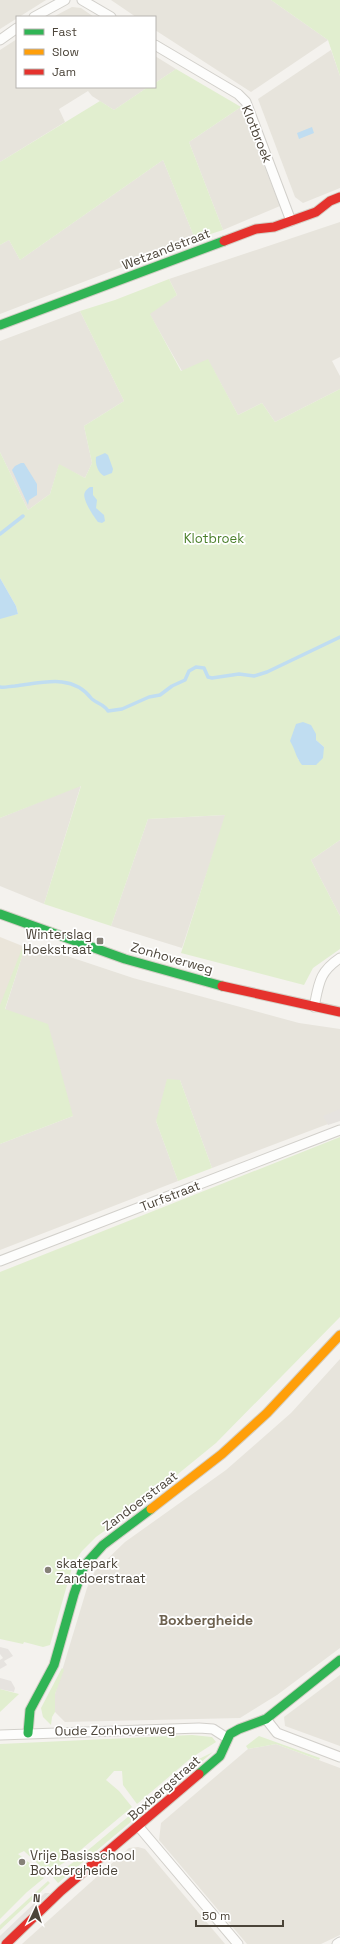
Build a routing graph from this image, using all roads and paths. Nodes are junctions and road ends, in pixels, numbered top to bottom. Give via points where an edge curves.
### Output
1 (65, 0) edge
2 (82, 0) edge
3 (36, 16) edge
4 (109, 16) edge
5 (16, 29) edge
6 (0, 40) edge
7 (156, 45) edge
8 (340, 197) edge
9 (291, 220) junction
10 (0, 325) edge
11 (0, 914) edge
12 (340, 958) edge
13 (314, 1007) junction
14 (340, 1012) edge
15 (340, 1130) edge
16 (0, 1261) edge
17 (340, 1334) edge
18 (340, 1660) edge
19 (266, 1719) junction
20 (28, 1733) junction
21 (0, 1735) edge
22 (227, 1738) junction
23 (340, 1757) edge
24 (139, 1827) junction
25 (340, 1942) edge
26 (6, 1944) edge
27 (238, 1944) edge
28 (337, 1944) edge

1 - 3 street
2 - 4 street
5 - 6 street
7 - 9 street, Klotbroek via 238,94 246,102
8 - 9 street, Wetzandstraat via 316,212
9 - 10 street, Wetzandstraat via 274,227 256,228
11 - 13 street, Zonhoverweg via 101,951 266,997
12 - 13 street via 327,967 320,979
13 - 14 street, Zonhoverweg
15 - 16 street, Turfstraat
17 - 20 street, Zandoerstraat via 267,1413 222,1454 103,1545 84,1566 54,1665 30,1710
18 - 19 street
19 - 22 street via 238,1729
19 - 23 street via 276,1732
20 - 21 street, Oude Zonhoverweg
20 - 22 street, Oude Zonhoverweg via 199,1728 213,1729
22 - 24 street, Boxbergstraat via 220,1756
24 - 26 street, Boxbergstraat via 62,1891
24 - 27 street
25 - 28 street

